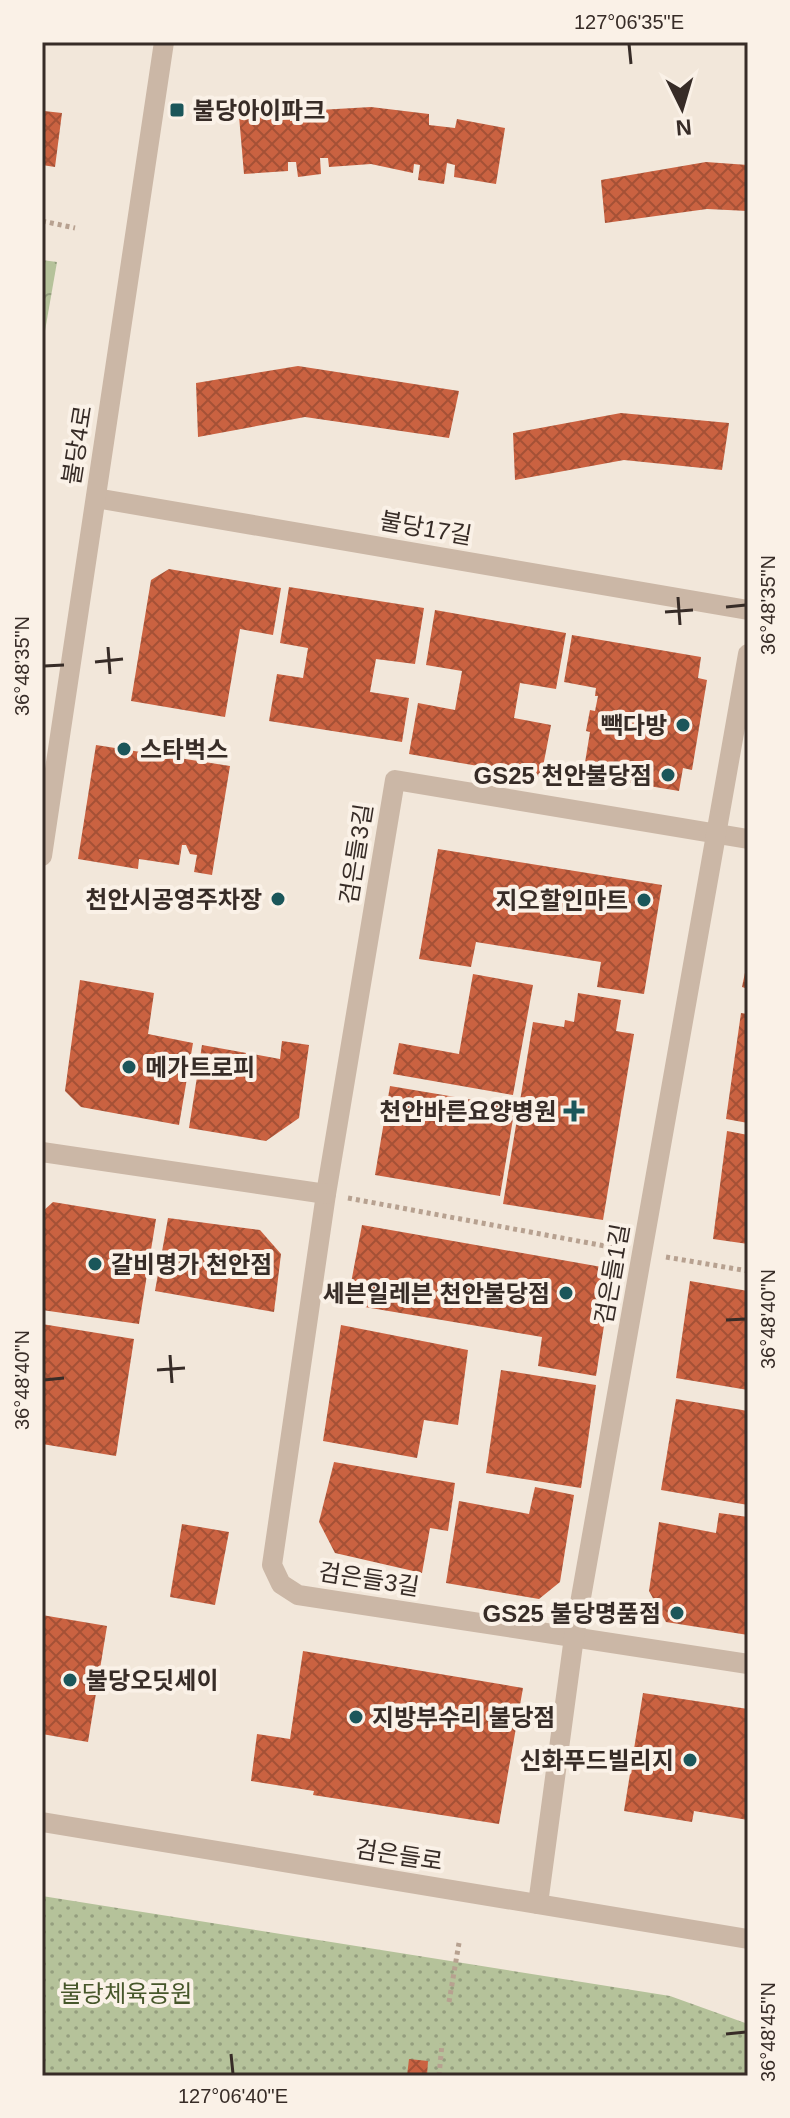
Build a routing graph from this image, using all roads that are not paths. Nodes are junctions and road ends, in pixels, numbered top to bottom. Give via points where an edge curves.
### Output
1 (164, 42) edge
2 (96, 498) junction
3 (748, 610) edge
4 (748, 654) edge
5 (715, 834) junction
6 (748, 839) edge
7 (42, 856) edge
8 (42, 1152) edge
9 (326, 1194) junction
10 (574, 1637) junction
11 (748, 1664) edge
12 (42, 1822) edge
13 (538, 1904) junction
14 (748, 1939) edge

1 - 2 street, 불당4로
2 - 3 street, 불당17길
2 - 7 street, 불당4로
4 - 5 street, 검은들1길
5 - 6 street, 검은들3길
5 - 9 street, 검은들3길 via 395,780
5 - 10 street, 검은들1길
8 - 9 street
9 - 10 street, 검은들3길 via 272,1565 281,1584 298,1595
10 - 11 street, 검은들3길
10 - 13 street, 검은들1길
12 - 13 street, 검은들로
13 - 14 street, 검은들로

